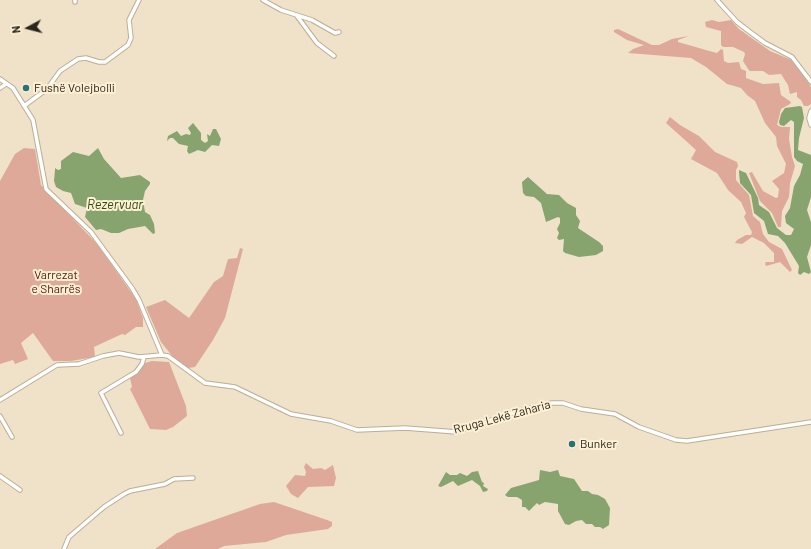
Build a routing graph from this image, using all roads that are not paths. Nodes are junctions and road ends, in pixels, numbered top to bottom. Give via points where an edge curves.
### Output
1 (139, 0) edge
2 (263, 0) edge
3 (717, 0) edge
4 (296, 15) junction
5 (339, 32) dead end
6 (334, 56) dead end
7 (0, 79) edge
8 (811, 82) edge
9 (6, 84) junction
10 (0, 88) edge
11 (24, 106) junction
12 (811, 111) edge
13 (811, 124) edge
14 (162, 354) junction
15 (144, 357) junction
16 (0, 400) edge
17 (0, 416) edge
18 (4, 422) junction
19 (811, 422) edge
20 (0, 425) edge
21 (121, 433) dead end
22 (12, 437) dead end
23 (0, 476) edge
24 (193, 478) dead end
25 (20, 490) dead end
26 (64, 549) edge

1 - 11 street via 129,20 132,38 128,46 105,62 78,59 60,71 46,89
2 - 4 street
3 - 8 street via 750,32 792,57
4 - 5 street via 312,20 335,33
4 - 6 street via 317,43
7 - 9 street
9 - 10 street
9 - 11 street via 12,88
11 - 14 street via 35,126 46,189 96,237 132,288
12 - 13 street
14 - 15 street
14 - 19 street, Rruga Lekë Zaharia via 172,358 205,383 235,387 291,414 331,421 356,430 405,428 457,432 552,402 615,414 639,427 676,440 700,440
15 - 16 street via 114,353 79,364 59,364
15 - 21 street via 136,372 101,393
17 - 18 street
18 - 20 street
18 - 22 street
23 - 25 street
24 - 26 street via 174,479 165,484 124,494 104,507 69,537

